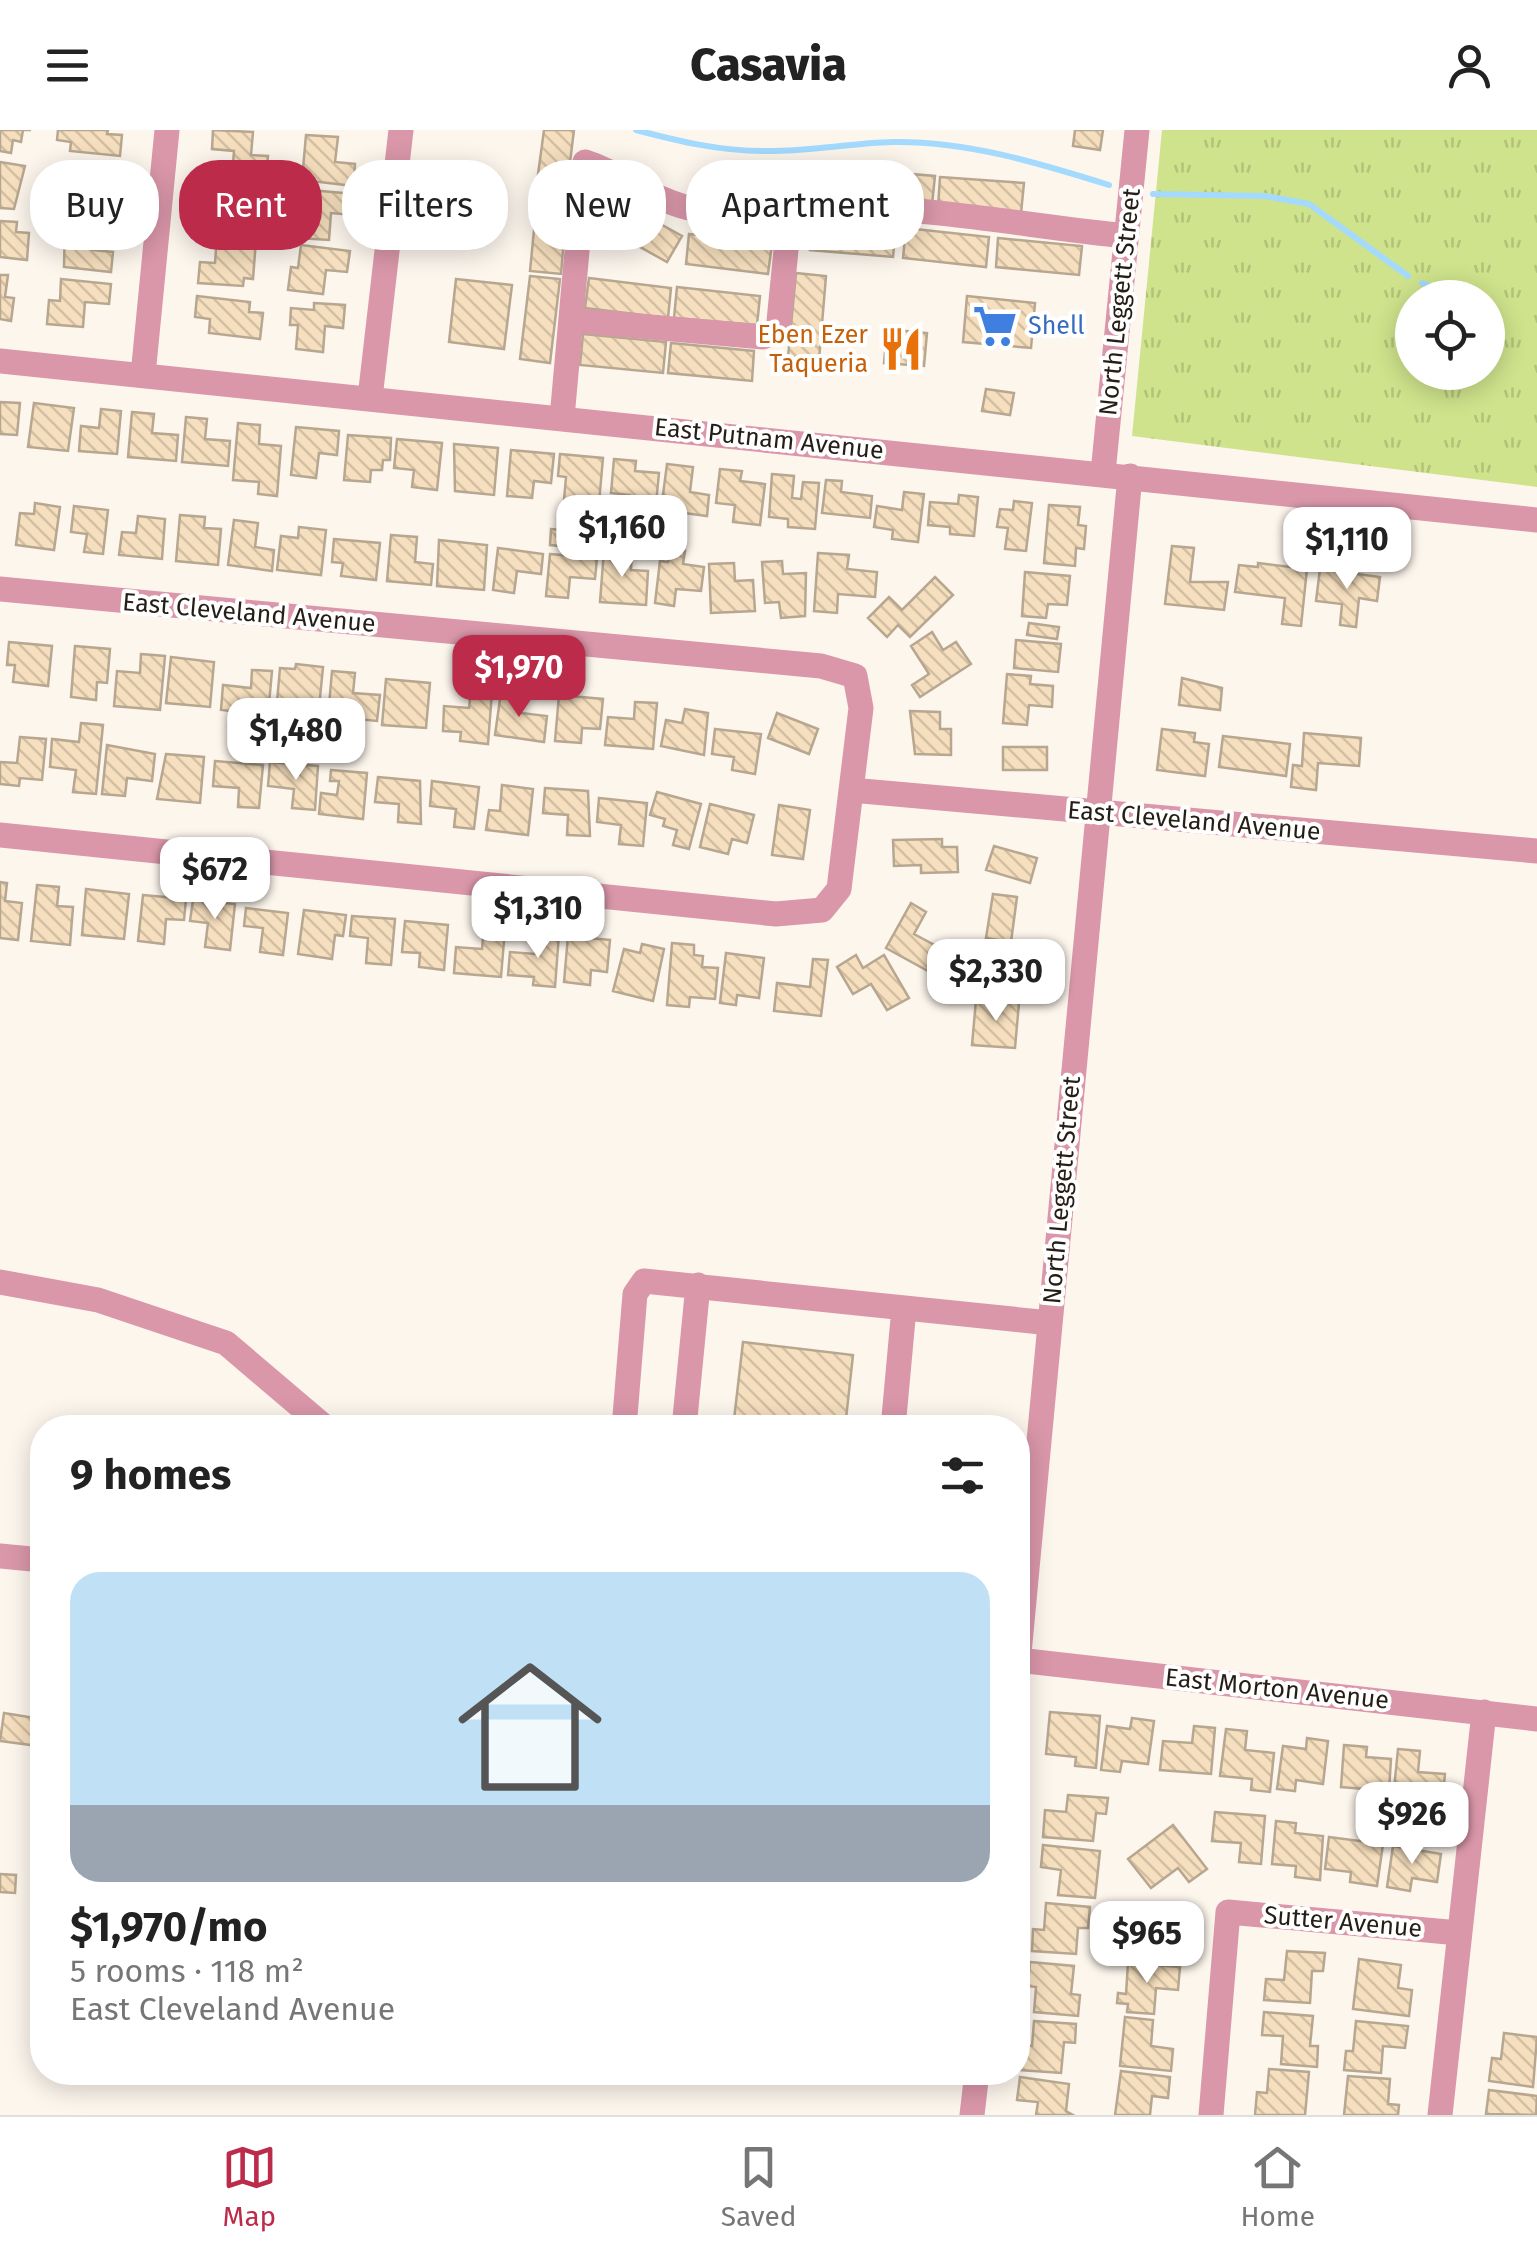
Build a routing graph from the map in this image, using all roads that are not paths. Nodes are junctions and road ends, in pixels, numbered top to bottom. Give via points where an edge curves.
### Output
1 (167, 130) edge
2 (401, 130) edge
3 (1137, 130) edge
4 (686, 206) edge
5 (924, 215) edge
6 (1126, 236) junction
7 (786, 250) edge
8 (571, 320) junction
9 (0, 360) edge
10 (142, 375) junction
11 (370, 398) junction
12 (562, 418) junction
13 (1104, 474) junction
14 (1130, 476) junction
15 (1537, 520) edge
16 (0, 589) edge
17 (850, 790) junction
18 (1098, 812) junction
19 (0, 835) edge
20 (1537, 851) edge
21 (0, 1282) edge
22 (698, 1286) junction
23 (904, 1308) junction
24 (1050, 1323) junction
25 (311, 1415) edge
26 (625, 1415) edge
27 (685, 1415) edge
28 (894, 1415) edge
29 (1030, 1534) edge
30 (0, 1556) edge
31 (30, 1559) edge
32 (1030, 1662) edge
33 (1484, 1712) junction
34 (1537, 1719) edge
35 (1459, 1932) junction
36 (975, 2085) edge
37 (972, 2115) edge
38 (1211, 2115) edge
39 (1440, 2115) edge

1 - 10 street
2 - 11 street
3 - 6 street, North Leggett Street
4 - 8 street via 586,162
5 - 6 street
6 - 13 street, North Leggett Street
7 - 8 street via 778,330 763,336
8 - 12 street
9 - 10 street, East Putnam Avenue
10 - 11 street, East Putnam Avenue
11 - 12 street, East Putnam Avenue
12 - 13 street, East Putnam Avenue
13 - 14 street, East Putnam Avenue
14 - 15 street, East Putnam Avenue
14 - 18 street, North Leggett Street
16 - 17 street, East Cleveland Avenue via 801,664 855,676 861,708
17 - 18 street, East Cleveland Avenue
17 - 19 street via 839,889 822,910 776,914
18 - 20 street, East Cleveland Avenue
18 - 24 street, North Leggett Street
21 - 25 street via 98,1300 226,1344
22 - 23 street
22 - 26 street via 644,1281 637,1287
22 - 27 street
23 - 24 street
23 - 28 street
24 - 29 street, North Leggett Street
30 - 31 street
32 - 33 street, East Morton Avenue
33 - 34 street, East Morton Avenue
33 - 35 street
35 - 38 street, Sutter Avenue via 1228,1912
35 - 39 street
36 - 37 street

